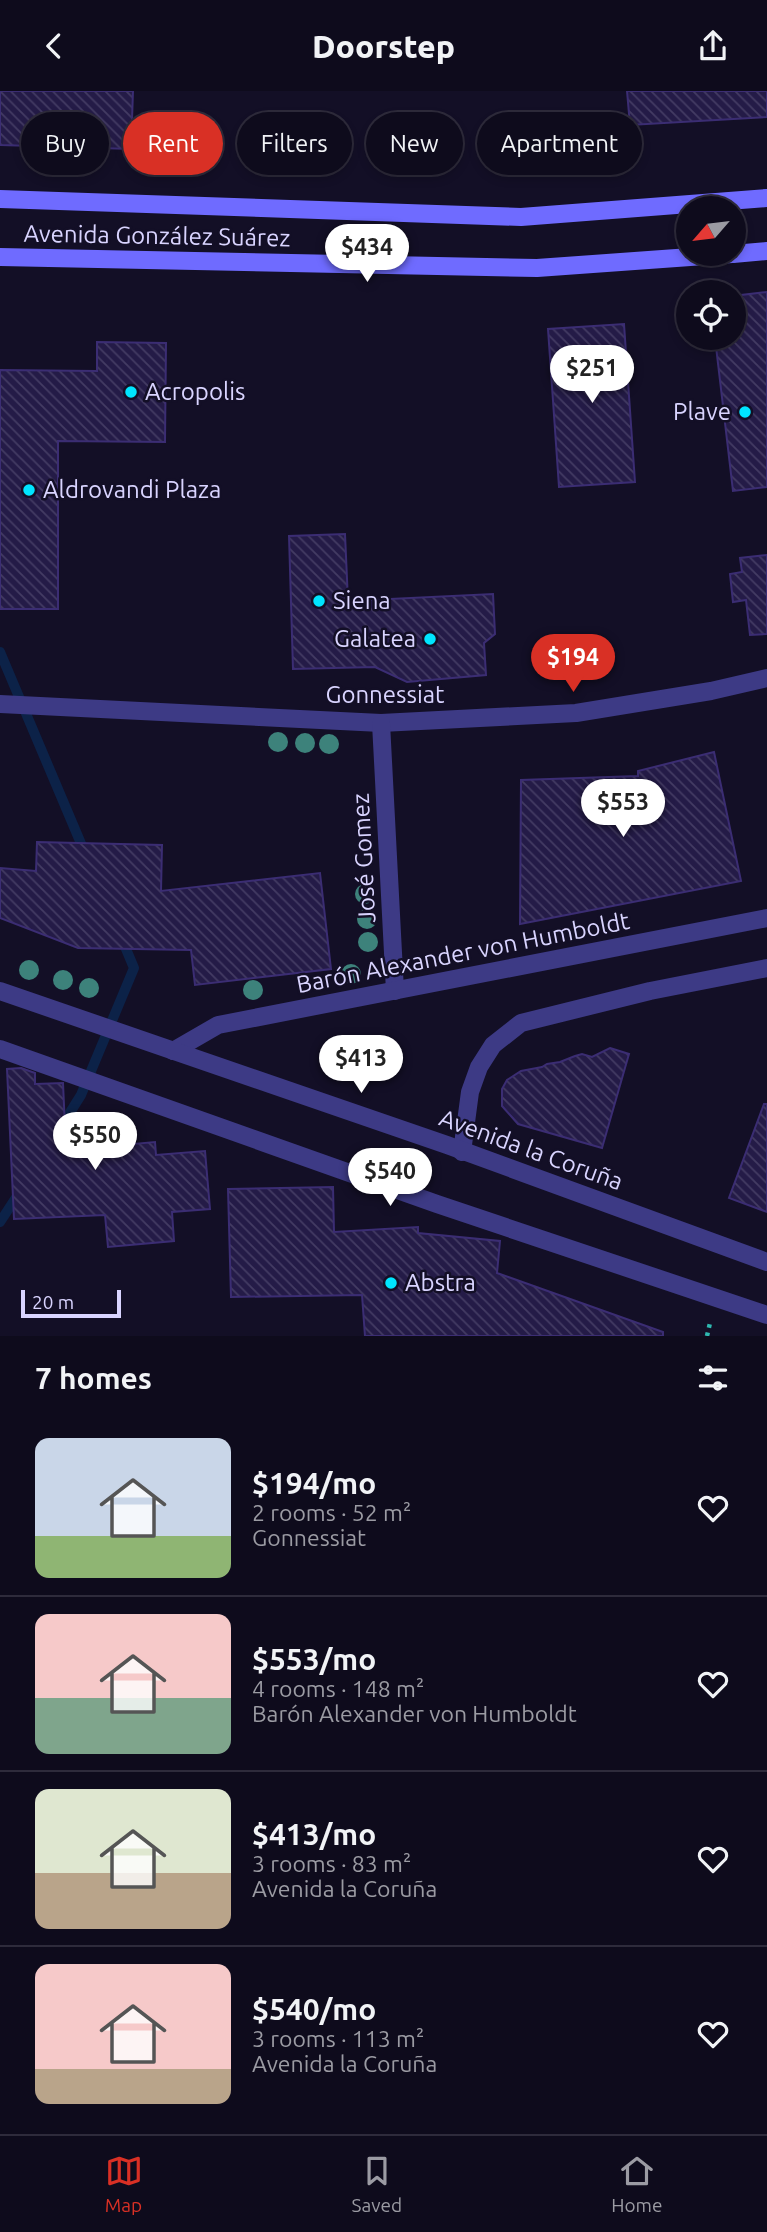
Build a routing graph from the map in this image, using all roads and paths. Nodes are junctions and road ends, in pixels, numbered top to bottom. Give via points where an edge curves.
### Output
1 (767, 198) edge
2 (0, 199) edge
3 (767, 251) edge
4 (746, 253) edge
5 (0, 257) edge
6 (676, 258) edge
7 (767, 677) edge
8 (0, 704) edge
9 (382, 723) junction
10 (767, 918) edge
11 (767, 968) edge
12 (0, 991) edge
13 (395, 991) junction
14 (0, 1049) edge
15 (173, 1051) junction
16 (462, 1151) junction
17 (767, 1262) edge
18 (767, 1315) edge

1 - 2 main road, Avenida González Suárez via 521,217
3 - 4 main road, Avenida González Suárez
5 - 6 main road, Avenida González Suárez via 537,268
7 - 9 street, Gonnessiat via 576,713
8 - 9 street, Gonnessiat
9 - 13 street, José Gomez
10 - 13 street, Barón Alexander von Humboldt
11 - 16 street via 521,1023 494,1045 480,1066 470,1092
12 - 15 street, Avenida la Coruña
13 - 15 street, Barón Alexander von Humboldt via 218,1025
14 - 18 street
15 - 16 street, Avenida la Coruña
16 - 17 street, Avenida la Coruña

